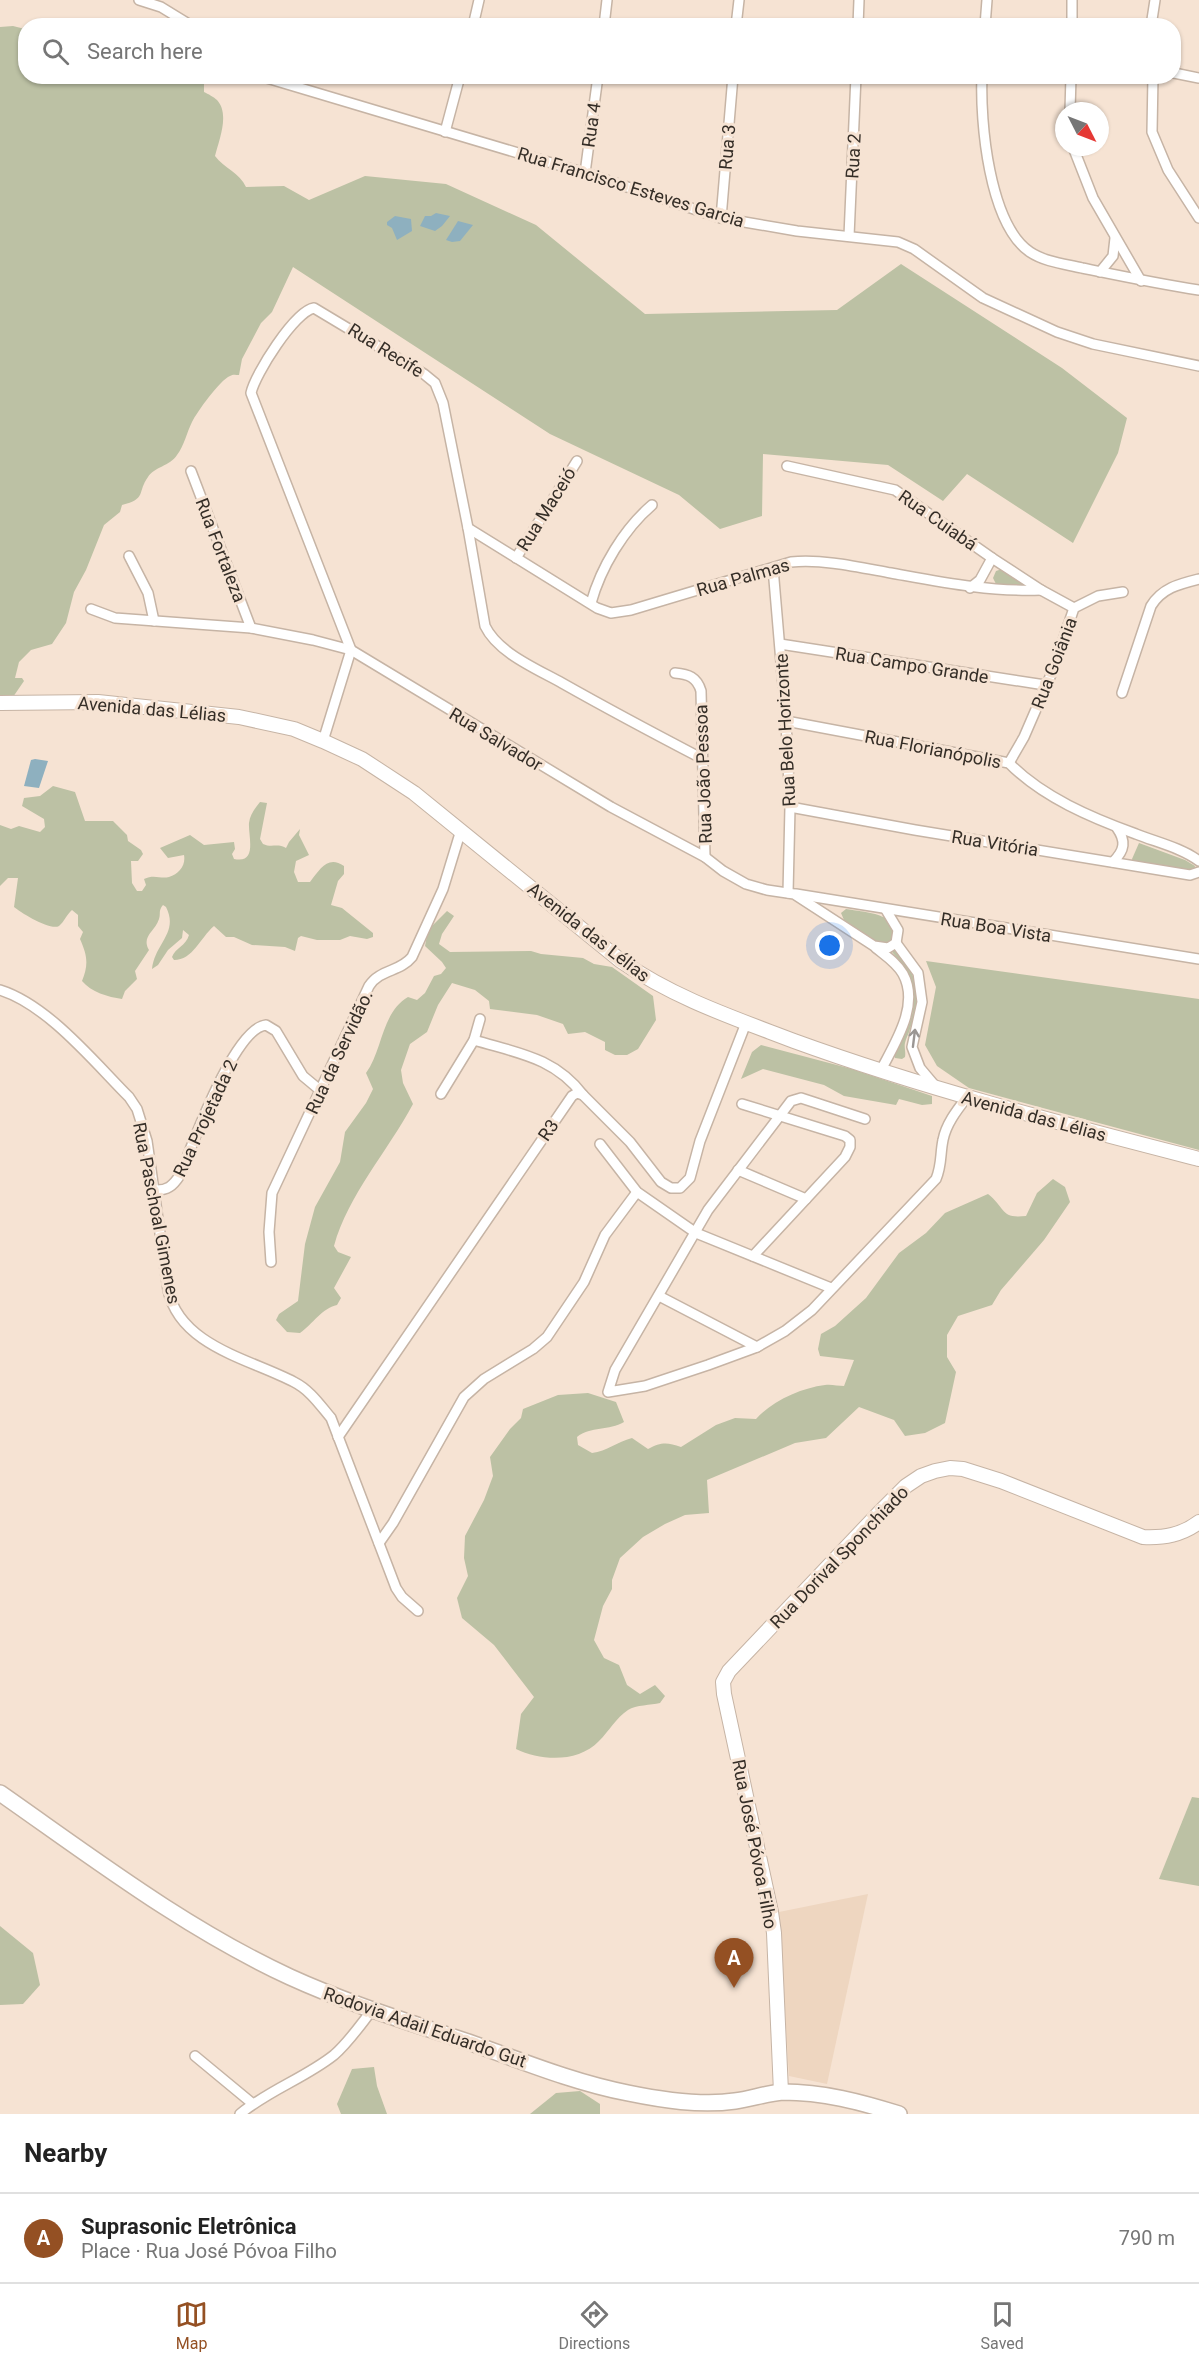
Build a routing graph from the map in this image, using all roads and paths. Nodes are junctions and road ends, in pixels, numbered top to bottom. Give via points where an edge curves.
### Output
1 (139, 0) edge
2 (479, 0) edge
3 (607, 0) edge
4 (739, 0) edge
5 (859, 0) edge
6 (987, 0) edge
7 (1072, 0) edge
8 (1155, 0) edge
9 (179, 18) edge
10 (475, 18) edge
11 (604, 18) edge
12 (737, 18) edge
13 (858, 18) edge
14 (986, 18) edge
15 (1072, 18) edge
16 (1152, 18) edge
17 (1181, 75) edge
18 (1199, 78) edge
19 (286, 84) edge
20 (458, 84) edge
21 (597, 84) edge
22 (732, 84) edge
23 (856, 84) edge
24 (982, 84) edge
25 (1071, 84) edge
26 (1153, 84) edge
27 (1070, 102) edge
28 (445, 132) junction
29 (1077, 156) edge
30 (585, 173) junction
31 (1198, 215) edge
32 (721, 218) junction
33 (849, 236) junction
34 (1114, 236) junction
35 (1100, 272) junction
36 (1141, 281) junction
37 (1199, 290) edge
38 (1199, 366) edge
39 (577, 461) dead end
40 (787, 466) dead end
41 (191, 471) dead end
42 (652, 504) dead end
43 (468, 528) junction
44 (129, 556) dead end
45 (516, 558) junction
46 (992, 558) junction
47 (773, 568) junction
48 (1199, 579) edge
49 (970, 588) junction
50 (1041, 590) junction
51 (1123, 592) dead end
52 (591, 603) junction
53 (1074, 608) junction
54 (91, 609) dead end
55 (154, 621) junction
56 (250, 628) junction
57 (780, 644) junction
58 (351, 650) junction
59 (675, 673) dead end
60 (1045, 685) junction
61 (1122, 693) dead end
62 (0, 703) edge
63 (786, 722) junction
64 (323, 741) junction
65 (701, 758) junction
66 (1009, 763) junction
67 (790, 807) junction
68 (1116, 826) junction
69 (461, 830) junction
70 (705, 857) junction
71 (1199, 861) edge
72 (1113, 862) junction
73 (1199, 872) edge
74 (791, 893) junction
75 (840, 900) junction
76 (886, 910) junction
77 (834, 919) junction
78 (896, 944) junction
79 (874, 946) junction
80 (1199, 959) edge
81 (0, 990) edge
82 (480, 1019) dead end
83 (746, 1023) junction
84 (474, 1040) junction
85 (880, 1070) junction
86 (938, 1089) junction
87 (321, 1091) junction
88 (441, 1094) dead end
89 (583, 1095) junction
90 (967, 1097) junction
91 (742, 1104) dead end
92 (779, 1115) junction
93 (865, 1119) dead end
94 (600, 1144) dead end
95 (1199, 1159) edge
96 (738, 1170) junction
97 (154, 1190) junction
98 (637, 1192) junction
99 (806, 1199) junction
100 (696, 1233) junction
101 (753, 1256) junction
102 (271, 1262) dead end
103 (831, 1288) junction
104 (659, 1296) junction
105 (757, 1347) junction
106 (338, 1437) junction
107 (1199, 1522) edge
108 (379, 1543) junction
109 (418, 1611) dead end
110 (729, 1671) joint
111 (0, 1793) edge
112 (373, 2009) junction
113 (195, 2056) dead end
114 (781, 2092) junction
115 (253, 2104) junction
116 (240, 2114) edge
117 (898, 2114) edge

1 - 9 street
2 - 10 street
3 - 11 street
4 - 12 street
5 - 13 street
6 - 14 street
7 - 15 street
8 - 16 street
17 - 18 street
19 - 28 street, Rua Francisco Esteves Garcia
20 - 28 street
21 - 30 street, Rua 4
22 - 32 street, Rua 3
23 - 33 street, Rua 2
24 - 35 street via 984,146 993,185 1013,234 1032,254 1048,261
25 - 27 street
26 - 31 street via 1152,132 1168,170
28 - 30 street, Rua Francisco Esteves Garcia
29 - 34 street
30 - 32 street, Rua Francisco Esteves Garcia
32 - 33 street, Rua Francisco Esteves Garcia
33 - 38 street, Rua Francisco Esteves Garcia via 905,244 983,298 1057,332 1093,344
34 - 35 street via 1113,256
34 - 36 street
35 - 36 street
36 - 37 street
39 - 45 street, Rua Maceió
40 - 46 street, Rua Cuiabá via 895,490
41 - 56 street, Rua Fortaleza
42 - 52 street via 628,530 598,582
43 - 45 street, Rua Palmas
43 - 58 street, Rua Recife via 443,403 435,383 319,309 306,310 255,378 251,393
43 - 65 street, Rua Recife via 485,626 492,637 555,679
44 - 55 street via 148,593
45 - 52 street, Rua Palmas
46 - 49 street via 980,580
46 - 50 street, Rua Cuiabá
47 - 49 street, Rua Palmas via 801,561 828,563
47 - 52 street, Rua Palmas via 618,613
47 - 57 street, Rua Belo Horizonte
48 - 61 street via 1159,594 1151,606
49 - 50 street, Rua Palmas
50 - 53 street, Rua Cuiabá
51 - 53 street, Rua Goiânia via 1098,596
53 - 60 street, Rua Goiânia
54 - 55 street, Rua Salvador via 107,617
55 - 56 street, Rua Salvador
56 - 58 street, Rua Salvador
57 - 60 street, Rua Campo Grande
57 - 63 street, Rua Belo Horizonte
58 - 64 street
58 - 70 street, Rua Salvador via 611,807
59 - 65 street, Rua João Pessoa via 693,677 699,684
60 - 66 street, Rua Goiânia
62 - 64 street, Avenida das Lélias via 98,702 239,717 294,729
63 - 66 street, Rua Florianópolis
63 - 67 street, Rua Belo Horizonte
64 - 69 street, Avenida das Lélias via 388,774
65 - 70 street, Rua João Pessoa
66 - 68 street, Rua Florianópolis via 1046,793
67 - 72 street, Rua Vitória
67 - 74 street, Rua Belo Horizonte
68 - 71 street, Rua Florianópolis
68 - 72 street via 1124,844
69 - 83 street, Avenida das Lélias via 643,976 685,999
69 - 87 street, Rua da Servidão. via 443,889 412,957 373,980
70 - 74 street, Rua Salvador via 746,884
72 - 73 street, Rua Vitória via 1190,875
74 - 75 street, Rua Boa Vista
74 - 77 street, Rua Salvador
75 - 76 street, Rua Boa Vista
75 - 77 street
76 - 78 street via 898,930
76 - 80 street, Rua Boa Vista
77 - 79 street, Rua Salvador
78 - 79 street via 888,948
86 -> 78 street via 913,1053 922,1002 921,983 915,966
79 - 85 street, Rua Salvador via 898,968 908,991 907,1010 898,1036
81 - 97 street, Rua Paschoal Gimenes via 24,1000 54,1023 129,1097 147,1141
82 - 84 street
83 - 85 street, Avenida das Lélias
83 - 89 street via 700,1141 690,1178 680,1188 661,1182 630,1142
84 - 88 street
84 - 89 street via 547,1063 572,1080
85 - 86 street, Avenida das Lélias
86 - 90 street, Avenida das Lélias
87 - 97 street, Rua Projetada 2 via 303,1076 276,1031 266,1025 256,1028 222,1076 180,1175 166,1190
87 - 102 street, Rua da Servidão. via 272,1193 268,1232
89 - 106 street, R3 via 574,1094 566,1104
90 - 95 street, Avenida das Lélias
90 - 103 street via 953,1115 943,1139 936,1179
91 - 92 street
92 - 93 street via 791,1101 801,1098
92 - 96 street
92 - 99 street via 850,1140 845,1156
94 - 98 street
96 - 99 street
96 - 100 street
97 - 106 street, Rua Paschoal Gimenes via 168,1290 177,1315 203,1338 231,1355 309,1392 331,1418
98 - 100 street
98 - 108 street via 605,1235 585,1282 547,1337 464,1397
99 - 101 street
100 - 101 street
100 - 104 street
101 - 103 street
103 - 105 street via 812,1310
104 - 105 street
104 - 105 street via 615,1370 608,1392 645,1386
106 - 108 street, Rua Paschoal Gimenes
107 - 110 street, Rua Dorival Sponchiado via 1174,1535 1143,1537 1001,1481 963,1469 935,1471 906,1486
108 - 109 street, Rua Paschoal Gimenes via 396,1588
110 - 114 street, Rua José Póvoa Filho via 723,1683 724,1694 774,1933
111 - 112 main road, Rodovia Adail Eduardo Gut via 225,1945 290,1977
112 - 114 main road, Rodovia Adail Eduardo Gut via 624,2093 658,2099 734,2102
112 - 115 street via 334,2054
113 - 115 street
114 - 117 main road, Rodovia Adail Eduardo Gut via 864,2102
115 - 116 street

